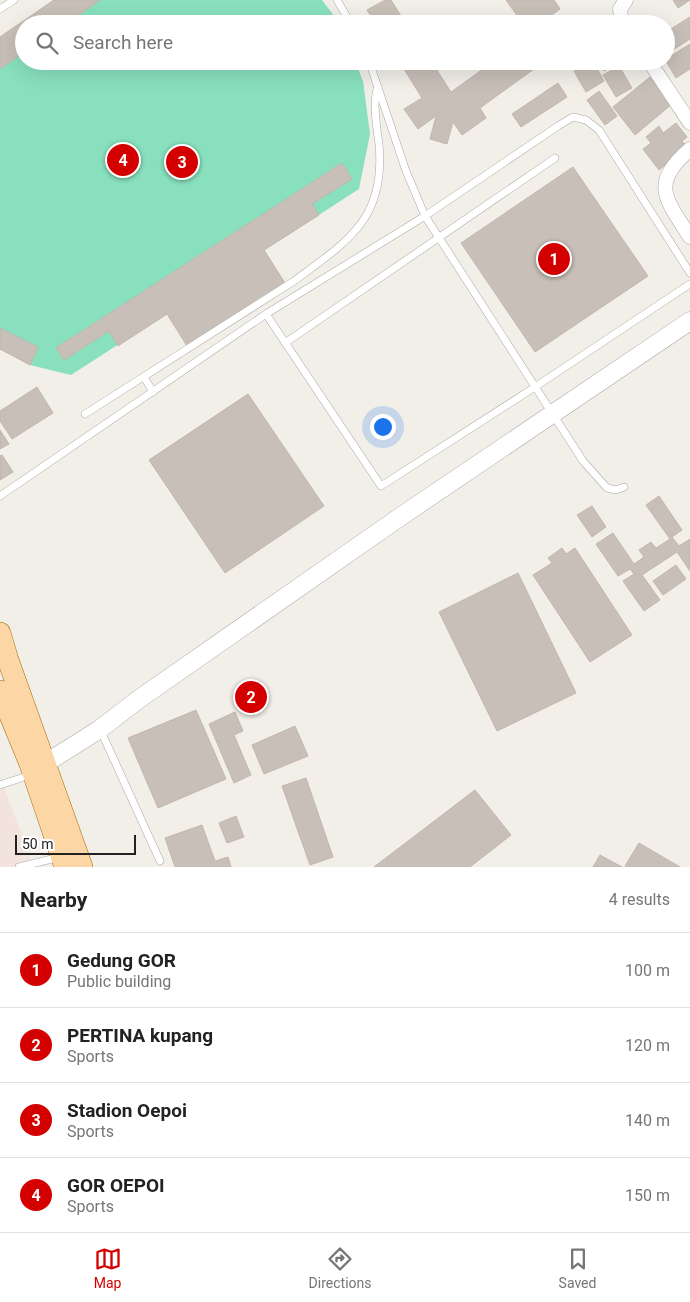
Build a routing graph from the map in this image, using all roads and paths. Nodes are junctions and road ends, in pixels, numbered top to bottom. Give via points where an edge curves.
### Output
1 (14, 0) edge
2 (337, 0) edge
3 (626, 0) edge
4 (0, 9) edge
5 (346, 15) edge
6 (621, 15) edge
7 (372, 70) edge
8 (655, 70) edge
9 (378, 87) junction
10 (690, 123) edge
11 (690, 149) edge
12 (555, 158) dead end
13 (426, 216) junction
14 (690, 236) edge
15 (440, 238) junction
16 (690, 273) edge
17 (690, 284) edge
18 (266, 314) junction
19 (690, 321) edge
20 (285, 343) junction
21 (144, 377) junction
22 (535, 387) junction
23 (153, 392) junction
24 (85, 414) dead end
25 (552, 414) junction
26 (624, 487) dead end
27 (0, 496) edge
28 (0, 632) edge
29 (4, 662) edge
30 (0, 691) edge
31 (100, 729) junction
32 (36, 767) junction
33 (0, 785) edge
34 (71, 861) edge
35 (160, 861) dead end
36 (19, 867) edge

1 - 4 lane
2 - 5 lane
3 - 6 street
7 - 9 lane
8 - 10 street
9 - 13 lane via 406,172
9 - 21 lane via 380,160 371,209 360,227 294,281
11 - 14 street via 668,173 665,193
12 - 15 lane
13 - 15 lane
13 - 16 lane via 550,131 573,118 586,120 599,130
13 - 18 lane
15 - 20 lane
15 - 22 lane
17 - 22 lane
18 - 20 lane
18 - 23 lane
19 - 25 street
20 - 22 lane via 381,486
21 - 23 lane
21 - 24 lane
22 - 25 lane
23 - 27 lane
25 - 26 lane via 583,461 607,488 616,490
25 - 31 street
28 - 29 main road
29 - 32 main road
30 - 32 main road
31 - 32 street
31 - 35 lane
32 - 33 lane
32 - 34 main road via 51,782
34 - 36 lane

